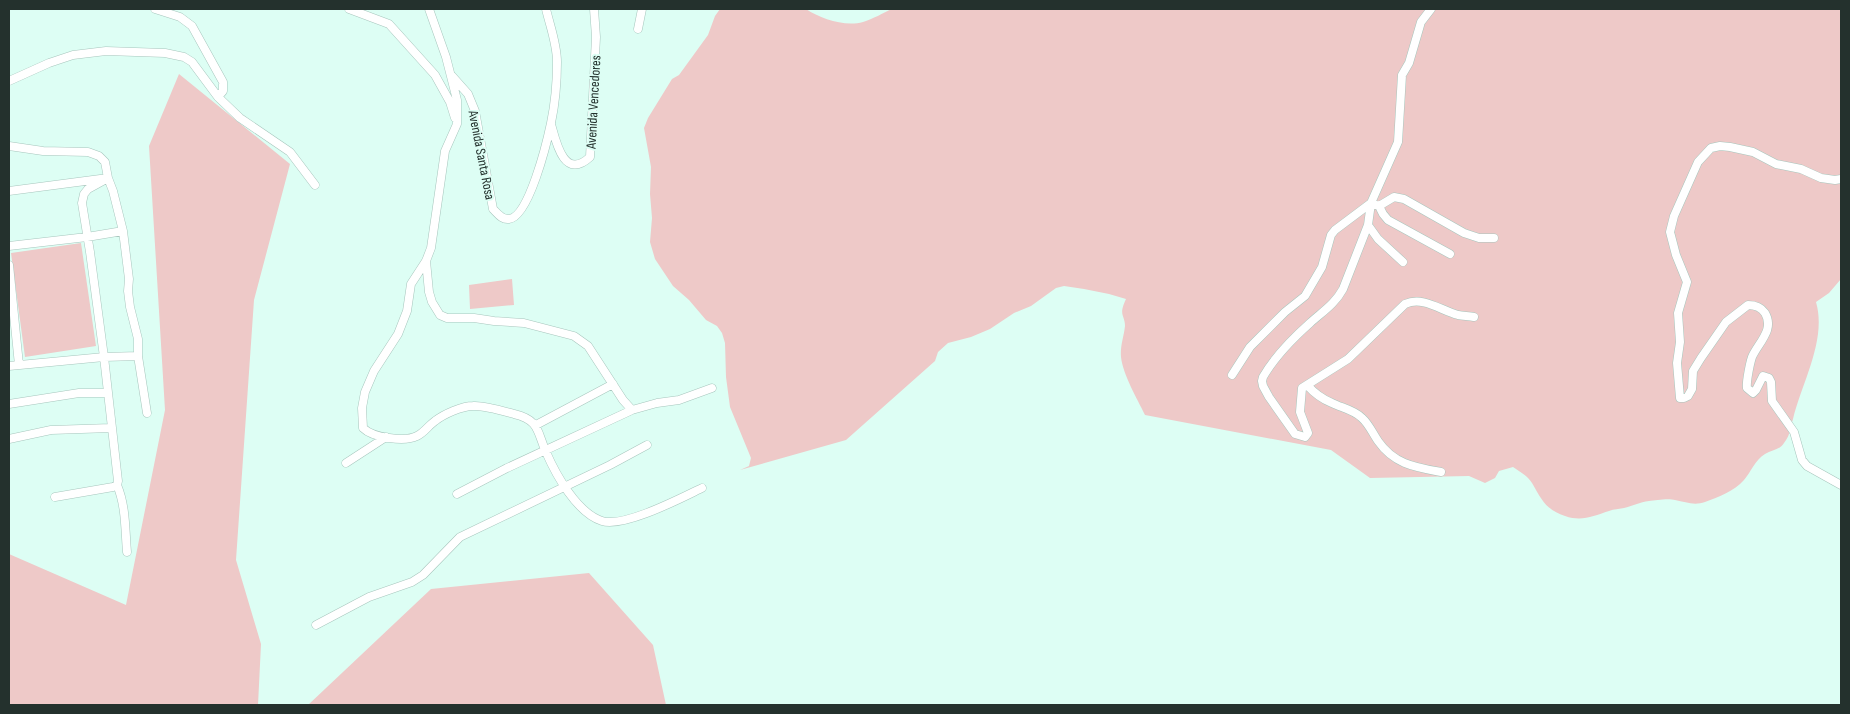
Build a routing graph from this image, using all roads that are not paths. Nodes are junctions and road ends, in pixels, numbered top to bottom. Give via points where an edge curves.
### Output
1 (155, 9) edge
2 (349, 9) edge
3 (429, 9) edge
4 (546, 9) edge
5 (594, 9) edge
6 (642, 9) edge
7 (1431, 9) edge
8 (638, 29) dead end
9 (450, 75) junction
10 (9, 81) edge
11 (218, 97) junction
12 (551, 123) junction
13 (456, 124) junction
14 (9, 146) edge
15 (108, 178) junction
16 (1841, 179) edge
17 (315, 185) dead end
18 (9, 190) edge
19 (1371, 203) junction
20 (1379, 206) junction
21 (1368, 225) junction
22 (122, 231) junction
23 (87, 237) junction
24 (1494, 238) dead end
25 (9, 246) edge
26 (1450, 254) dead end
27 (426, 261) junction
28 (1403, 262) dead end
29 (9, 265) edge
30 (1474, 317) dead end
31 (138, 356) junction
32 (104, 357) junction
33 (19, 365) junction
34 (9, 366) edge
35 (1232, 375) dead end
36 (613, 384) junction
37 (1307, 385) junction
38 (712, 388) dead end
39 (108, 394) junction
40 (9, 404) edge
41 (632, 410) junction
42 (147, 413) dead end
43 (536, 425) junction
44 (111, 428) junction
45 (386, 437) junction
46 (9, 439) edge
47 (647, 445) dead end
48 (546, 451) junction
49 (346, 463) dead end
50 (1441, 472) dead end
51 (117, 485) junction
52 (1841, 485) edge
53 (565, 487) junction
54 (702, 488) dead end
55 (457, 494) dead end
56 (55, 497) dead end
57 (127, 552) dead end
58 (316, 625) dead end

1 - 11 street via 180,17 192,26 223,82 223,91
2 - 13 street via 389,24 435,75 450,102
3 - 9 street
4 - 12 street, Avenida Santa Rosa via 557,58
5 - 12 street, Avenida Vencedores via 596,37 590,157 575,164 566,162 560,155
6 - 8 street
7 - 19 street via 1421,22 1409,63 1402,75 1398,142
9 - 12 street, Avenida Santa Rosa via 468,94 475,111 490,200 501,217 508,220 523,209
9 - 13 street via 457,100
10 - 11 street via 73,55 106,51 165,53 192,62
11 - 17 street via 240,118 290,152
13 - 27 street via 445,151 433,240
14 - 15 street via 88,152 105,162
15 - 18 street
15 - 22 street
15 - 23 street via 84,194 82,203
16 - 52 street via 1821,178 1801,169 1776,164 1753,152 1720,146 1711,148 1694,169 1670,232 1687,282 1678,314 1680,398 1688,396 1694,371 1726,322 1748,305 1758,307 1767,317 1768,325 1752,358 1747,388 1753,393 1763,376 1769,378 1772,401 1794,432 1806,466
19 - 20 street
19 - 21 street
19 - 35 street via 1335,230 1322,267 1305,296 1250,347
20 - 24 street via 1394,197 1404,199 1464,233 1478,238
20 - 26 street via 1391,222
21 - 28 street
21 - 37 street via 1339,297 1279,354 1262,381 1269,397 1296,434 1302,437 1308,433 1300,412 1302,388
22 - 23 street
22 - 31 street
23 - 25 street
23 - 32 street
27 - 36 street via 429,292 440,314 447,318 524,323 574,336 588,346
27 - 45 street via 411,284 407,311 398,334 374,371 362,408 363,428
29 - 33 street
30 - 37 street via 1413,300 1348,359
31 - 32 street
31 - 42 street
32 - 33 street
32 - 39 street
33 - 34 street
36 - 41 street
36 - 43 street
37 - 50 street via 1332,403 1363,418 1392,457 1414,467
38 - 41 street via 679,400
39 - 40 street via 78,393
39 - 44 street
41 - 48 street
43 - 45 street via 517,414 474,406 442,416 418,436
43 - 48 street
44 - 46 street via 51,430
44 - 51 street
45 - 49 street
47 - 53 street
48 - 53 street
48 - 55 street
51 - 56 street
51 - 57 street via 124,508
53 - 54 street via 585,511 602,521 616,522 675,502
53 - 58 street via 460,537 412,582 369,597

